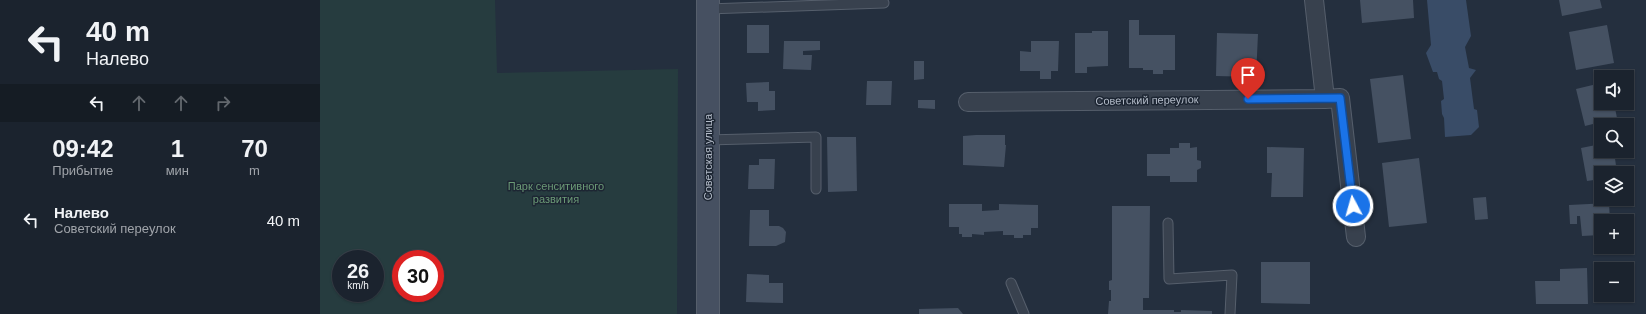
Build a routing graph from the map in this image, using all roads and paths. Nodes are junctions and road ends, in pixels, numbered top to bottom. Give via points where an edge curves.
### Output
1 (1314, 0) edge
2 (884, 3) dead end
3 (708, 5) edge
4 (1325, 99) junction
5 (968, 102) dead end
6 (708, 140) junction
7 (816, 189) dead end
8 (1168, 224) dead end
9 (1356, 237) dead end
10 (1011, 283) dead end
11 (708, 314) edge
12 (1024, 314) edge
13 (1230, 314) edge

1 - 4 street
2 - 3 lane
3 - 6 main road, Советская улица
4 - 5 street, Советский переулок
4 - 9 street, Советский переулок via 1340,98
6 - 7 lane via 816,137
6 - 11 main road, Советская улица
8 - 13 lane via 1169,279 1232,275
10 - 12 lane

